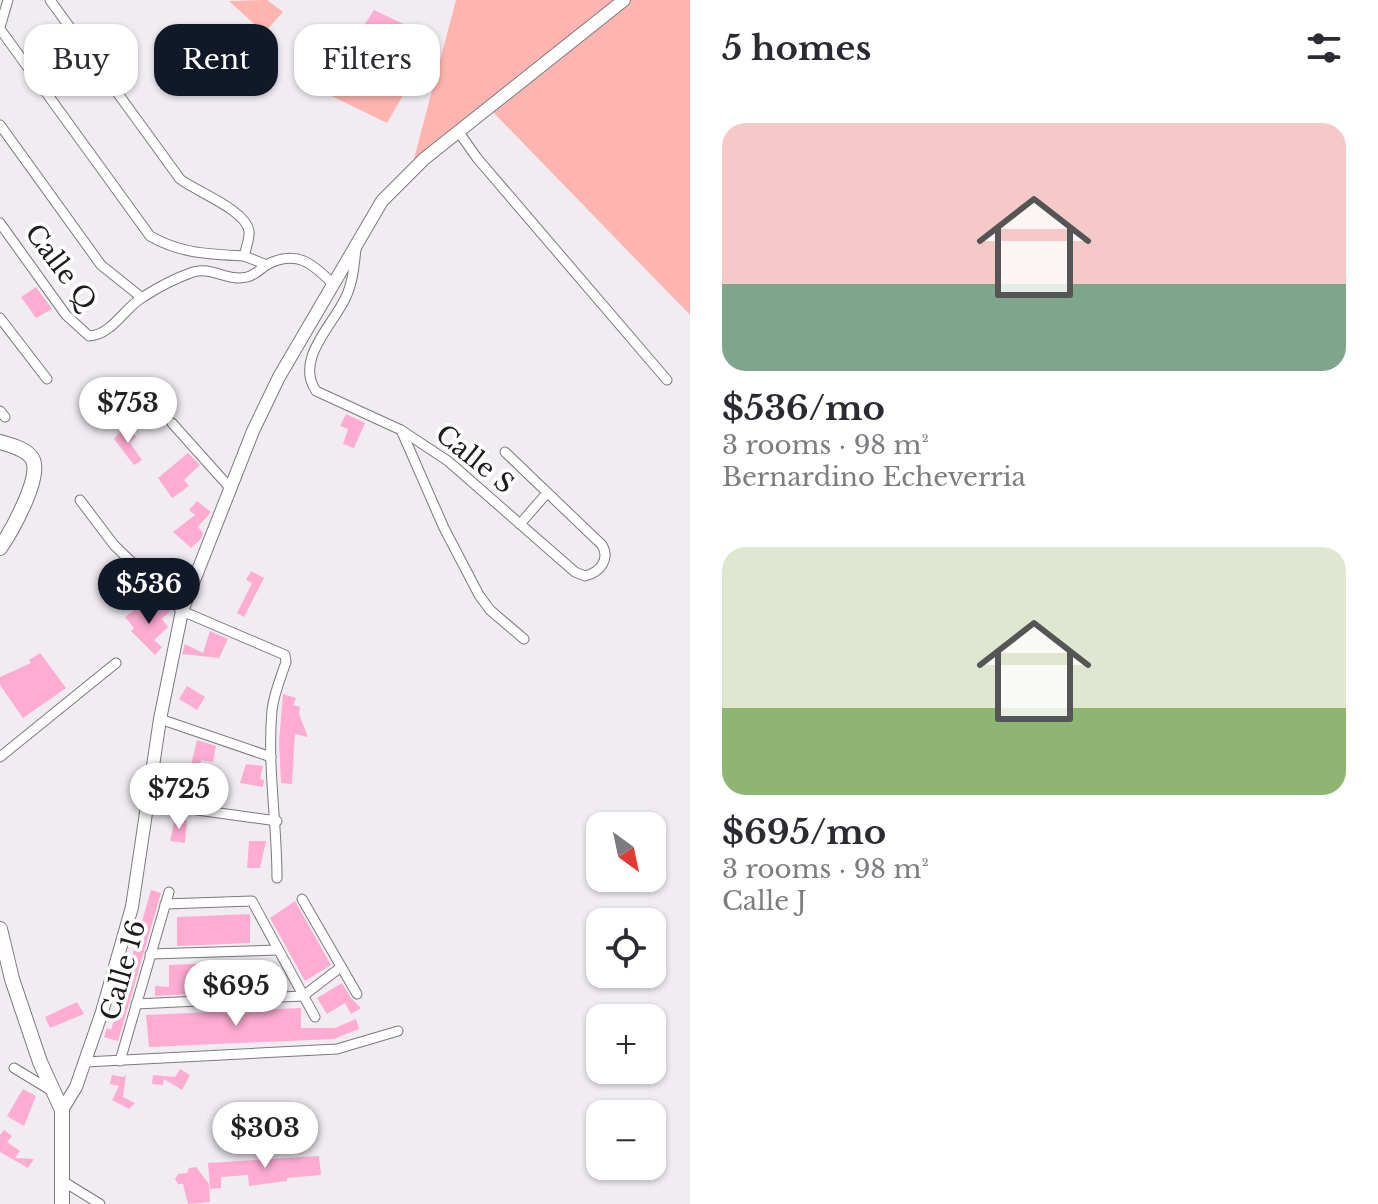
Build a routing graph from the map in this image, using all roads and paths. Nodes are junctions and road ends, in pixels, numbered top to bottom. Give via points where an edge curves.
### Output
1 (8, 0) edge
2 (50, 0) edge
3 (624, 0) edge
4 (0, 28) edge
5 (0, 125) edge
6 (458, 131) junction
7 (0, 223) edge
8 (358, 237) junction
9 (244, 256) junction
10 (267, 265) junction
11 (332, 283) junction
12 (141, 297) junction
13 (0, 318) edge
14 (47, 379) dead end
15 (667, 380) dead end
16 (172, 423) dead end
17 (401, 430) junction
18 (0, 442) edge
19 (505, 452) dead end
20 (231, 489) junction
21 (547, 493) junction
22 (80, 500) dead end
23 (520, 524) junction
24 (0, 548) edge
25 (182, 611) junction
26 (524, 639) dead end
27 (116, 663) dead end
28 (160, 719) junction
29 (0, 757) edge
30 (271, 757) junction
31 (147, 803) junction
32 (277, 821) junction
33 (277, 878) dead end
34 (169, 892) dead end
35 (302, 899) dead end
36 (165, 904) junction
37 (0, 929) edge
38 (278, 950) junction
39 (150, 954) junction
40 (341, 967) junction
41 (357, 994) dead end
42 (303, 996) junction
43 (136, 1004) junction
44 (315, 1017) dead end
45 (398, 1031) dead end
46 (120, 1061) junction
47 (85, 1062) junction
48 (14, 1068) dead end
49 (52, 1091) junction
50 (62, 1110) junction
51 (61, 1180) junction
52 (62, 1204) edge
53 (100, 1204) edge

1 - 4 street
2 - 9 street via 180,179 244,219 249,231
3 - 6 street
4 - 9 street via 150,236 192,253
5 - 12 street via 101,265
6 - 8 street via 382,201
6 - 15 street
7 - 12 street, Calle Q via 66,315 89,336 105,331
8 - 11 street
8 - 17 street, Calle S via 346,297 309,360 310,382 326,397
9 - 10 street
10 - 11 street via 292,256 304,259
10 - 12 street via 249,277 194,272
11 - 20 street via 279,377
13 - 14 street
16 - 20 street
17 - 23 street, Calle S via 448,461
17 - 26 street via 479,595
18 - 24 main road via 28,454 34,472
19 - 21 street, Calle S
20 - 25 street
21 - 23 street
21 - 23 street, Calle S via 602,545 606,552 600,569 585,576 575,572
22 - 25 street via 114,545
25 - 28 street
25 - 30 street via 280,651 286,662 272,708
27 - 29 street
28 - 30 street
28 - 31 street
30 - 32 street
31 - 32 street
31 - 47 street via 132,907
32 - 33 street
34 - 36 street, Calle 16
35 - 40 street
36 - 38 street via 252,901
36 - 39 street, Calle 16
37 - 49 main road
38 - 39 street
38 - 42 street
39 - 43 street, Calle 16
40 - 41 street
40 - 42 street
42 - 43 street
42 - 44 street
43 - 46 street, Calle 16
45 - 46 street via 337,1049
46 - 47 street
47 - 50 street
48 - 49 street
49 - 50 main road
50 - 51 main road
51 - 52 main road
51 - 53 street

